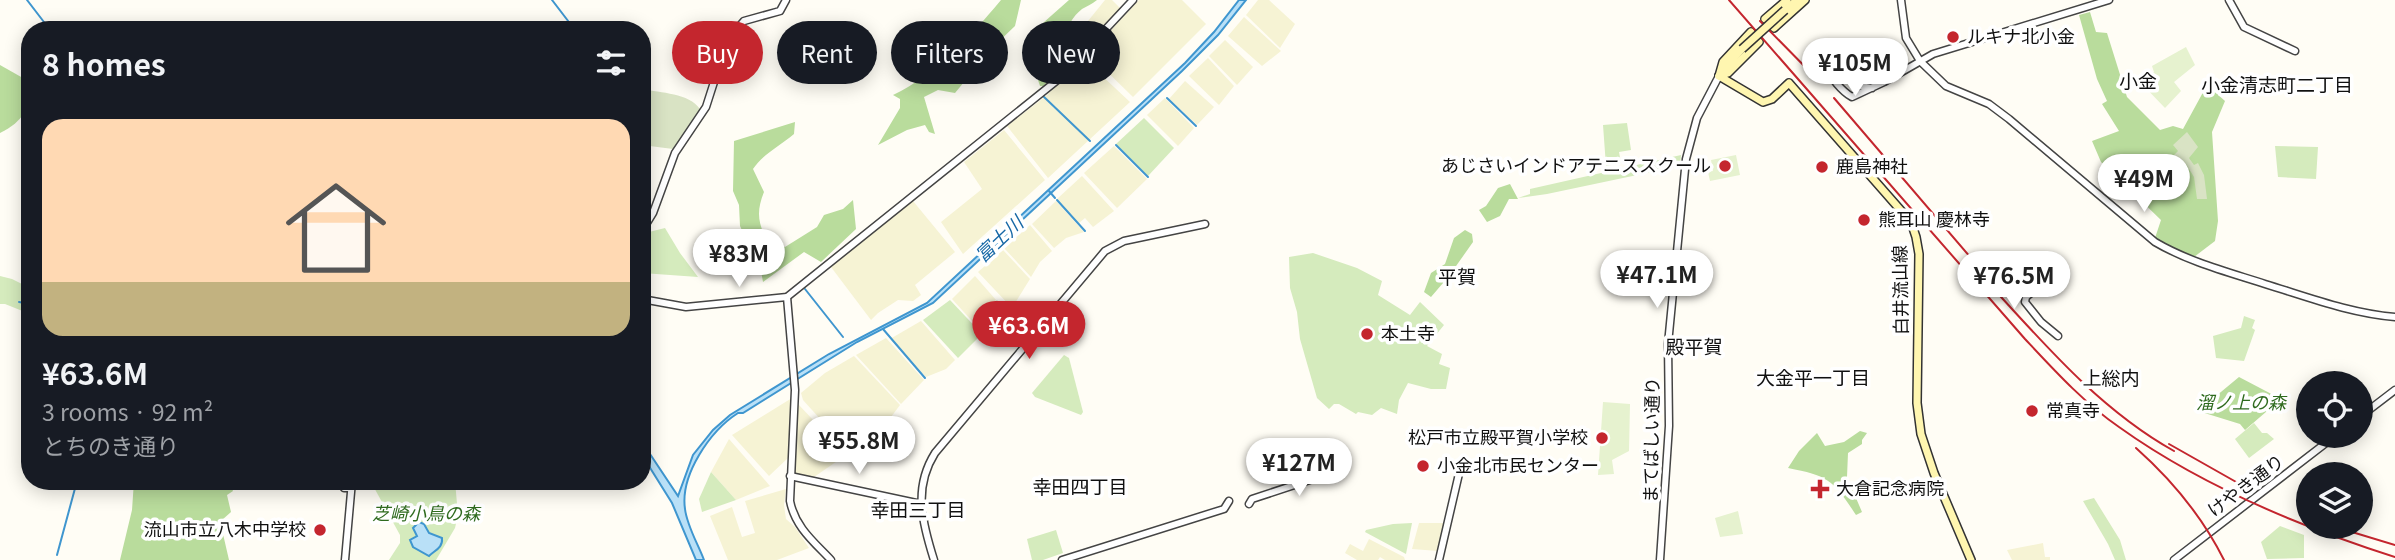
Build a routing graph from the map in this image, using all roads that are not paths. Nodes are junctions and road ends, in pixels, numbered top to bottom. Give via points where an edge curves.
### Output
1 (786, 0) edge
2 (1133, 0) edge
3 (1787, 0) edge
4 (1797, 0) edge
5 (1805, 0) edge
6 (1901, 0) edge
7 (2109, 0) edge
8 (2229, 0) edge
9 (1765, 19) dead end
10 (1774, 28) dead end
11 (1751, 32) dead end
12 (1759, 43) dead end
13 (2295, 51) dead end
14 (1920, 61) junction
15 (1719, 76) junction
16 (1872, 88) junction
17 (651, 216) edge
18 (1205, 224) dead end
19 (2043, 282) dead end
20 (787, 297) junction
21 (651, 301) edge
22 (2395, 317) edge
23 (2058, 336) dead end
24 (2395, 390) edge
25 (2373, 407) edge
26 (2319, 448) edge
27 (1461, 464) dead end
28 (1334, 472) dead end
29 (790, 476) junction
30 (352, 490) edge
31 (1229, 501) dead end
32 (921, 504) junction
33 (1249, 504) dead end
34 (345, 560) edge
35 (831, 560) edge
36 (934, 560) edge
37 (1062, 560) edge
38 (1439, 560) edge
39 (1660, 560) edge
40 (1971, 560) edge
41 (2174, 560) edge

1 - 17 street via 780,11 744,21 738,28 723,54 706,107 675,153
2 - 20 street via 1060,78
3 - 9 main road
4 - 15 main road, bridge via 1742,48
5 - 10 main road
6 - 14 street via 1906,38
7 - 14 street
8 - 13 street via 2244,27
11 - 15 main road via 1723,62
12 - 15 main road
14 - 16 street
14 - 22 street via 1946,86 1989,104 2009,119 2170,251 2333,306
15 - 39 street, まてばしい通り via 1697,118 1685,167 1668,344 1668,448
15 - 40 main road, 白井流山線 via 1763,102 1789,83 1898,205 1914,230 1919,254 1917,403 1921,434
16 - 16 street via 1850,96 1828,66 1836,60 1860,86
18 - 32 street via 1124,241 1096,259 935,453 923,479
19 - 23 street via 2025,302
20 - 21 street via 686,307
20 - 29 street via 794,367
24 - 25 street
26 - 41 street, けやき通り
27 - 38 street
28 - 33 street via 1252,499
29 - 32 street
29 - 35 street via 796,520
30 - 34 street
31 - 37 street via 1224,509
32 - 36 street

